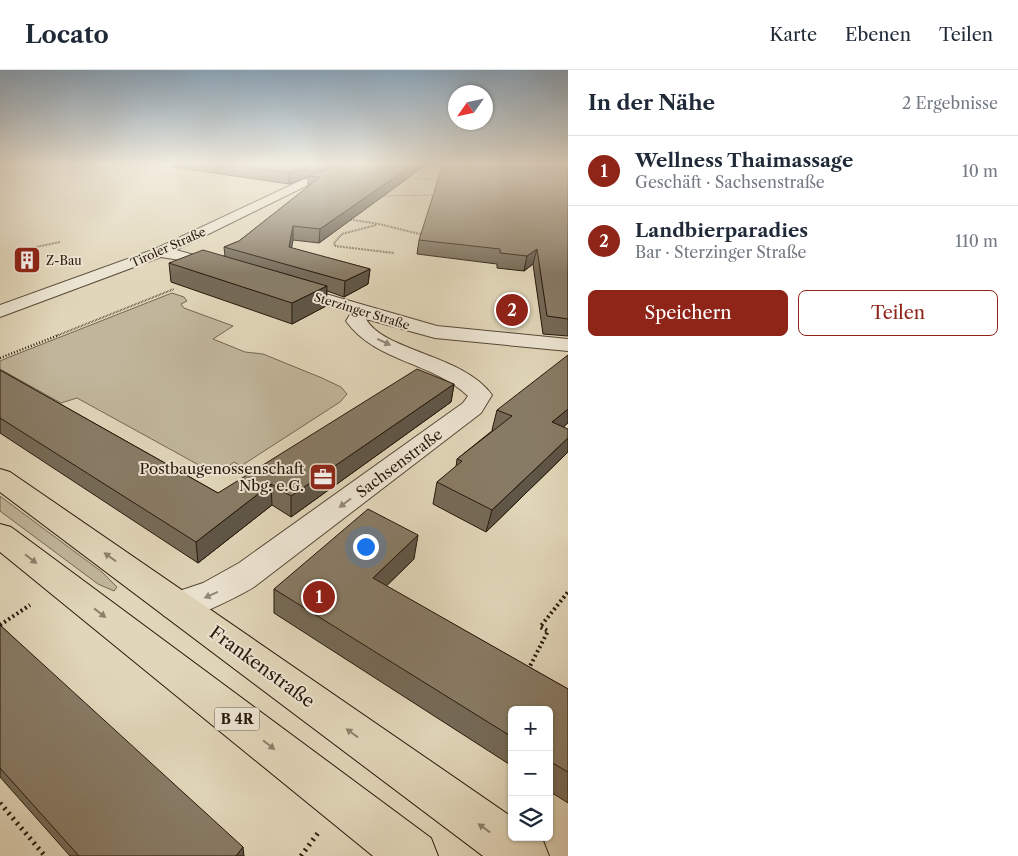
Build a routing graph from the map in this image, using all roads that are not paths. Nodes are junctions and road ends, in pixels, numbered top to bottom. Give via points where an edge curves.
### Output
1 (267, 201) edge
2 (160, 252) junction
3 (239, 273) edge
4 (275, 284) edge
5 (0, 311) edge
6 (365, 312) junction
7 (568, 345) edge
8 (0, 478) edge
9 (0, 535) edge
10 (177, 606) junction
11 (413, 856) edge
12 (524, 856) edge

1 - 2 street, Tiroler Straße
2 - 3 street via 189,257
2 - 5 street, Tiroler Straße
4 - 6 street, Sterzinger Straße
6 - 7 street, Sterzinger Straße via 435,332
6 -> 10 street, Sachsenstraße via 356,321 372,336 474,387 480,395 472,408 251,572 222,590
10 -> 8 main road, Frankenstraße
9 -> 11 main road, B 4R
12 -> 10 main road, Frankenstraße

